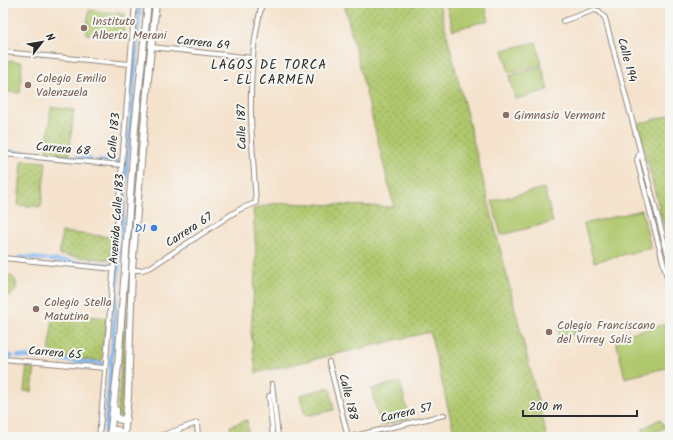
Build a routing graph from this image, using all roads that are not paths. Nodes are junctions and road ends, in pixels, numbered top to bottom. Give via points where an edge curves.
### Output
1 (135, 3) edge
2 (148, 3) edge
3 (156, 3) edge
4 (262, 3) edge
5 (563, 21) dead end
6 (151, 47) junction
7 (3, 52) edge
8 (253, 58) junction
9 (130, 64) junction
10 (640, 152) junction
11 (3, 154) edge
12 (122, 165) junction
13 (256, 203) joint
14 (3, 258) edge
15 (670, 263) edge
16 (114, 269) junction
17 (132, 270) junction
18 (670, 290) edge
19 (3, 358) edge
20 (329, 362) dead end
21 (106, 368) junction
22 (117, 373) junction
23 (272, 384) dead end
24 (273, 395) junction
25 (444, 415) dead end
26 (126, 417) junction
27 (178, 430) junction
28 (110, 435) edge
29 (99, 437) edge
30 (121, 437) edge
31 (124, 437) edge
32 (159, 437) edge
33 (179, 437) edge
34 (198, 437) edge
35 (273, 437) edge
36 (278, 437) edge
37 (349, 437) edge

1 - 9 street, Calle 183
2 - 22 main road, Avenida Calle 183 via 135,127
3 - 6 main road, Avenida Calle 183
4 - 8 street, Calle 187
5 - 10 street, Calle 194 via 594,10 602,14
6 - 8 street, Carrera 69
6 - 17 main road, Avenida Calle 183
7 - 9 street
8 - 13 street, Calle 187 via 252,146
9 - 12 street, Calle 183
10 - 15 street, Calle 194
10 - 18 street, Calle 194 via 638,160
11 - 12 street, Carrera 68
12 - 16 street, Calle 183
13 - 17 street, Carrera 67 via 232,214 150,267
14 - 16 street
16 - 21 street, Calle 183
17 - 26 main road, Avenida Calle 183
19 - 21 street, Carrera 65
20 - 37 street, Calle 188
21 - 29 street, Calle 183
22 - 26 main road via 119,393 116,416 121,420
22 - 28 main road, Avenida Calle 183
23 - 24 street
24 - 35 street via 269,396
24 - 36 street
25 - 37 street, Carrera 57
26 - 31 main road, Avenida Calle 183
27 - 32 street
27 - 33 street
27 - 34 street via 197,423
28 - 30 main road via 114,430 118,430

